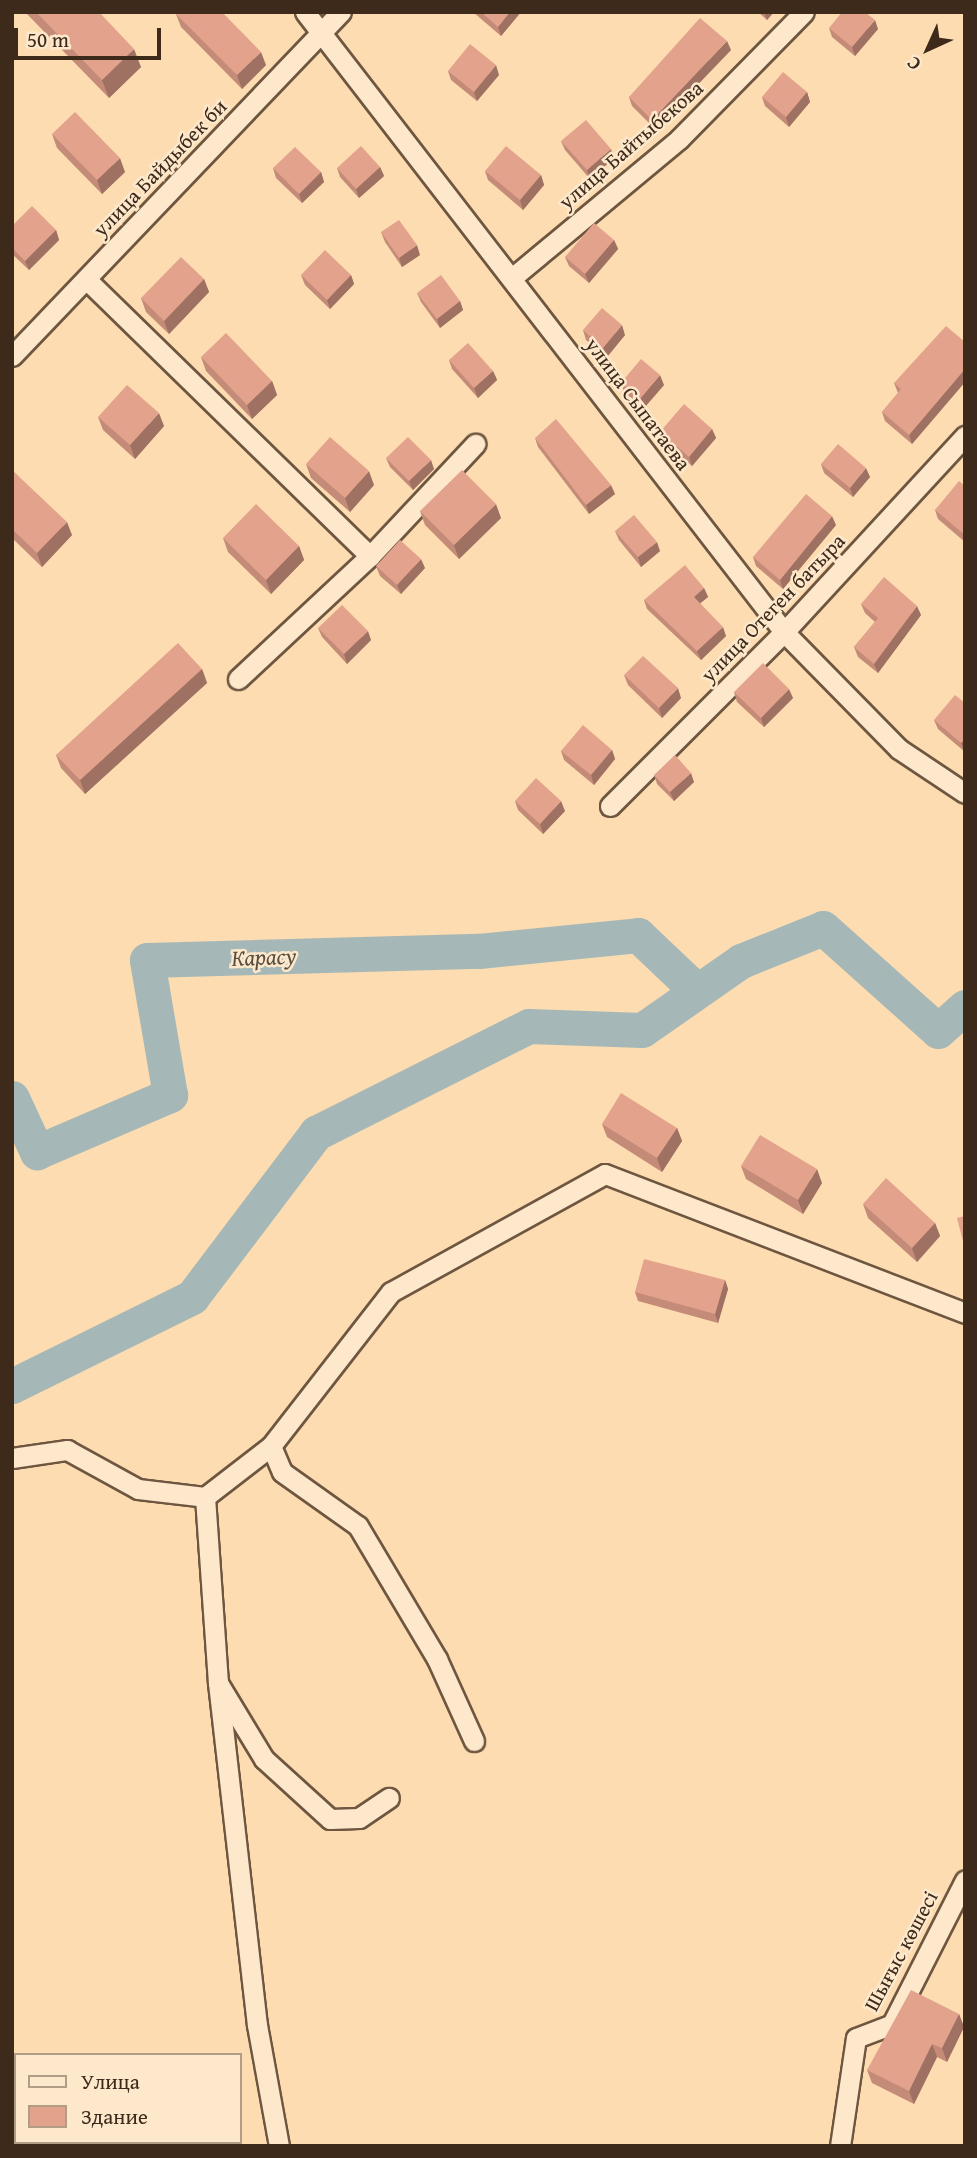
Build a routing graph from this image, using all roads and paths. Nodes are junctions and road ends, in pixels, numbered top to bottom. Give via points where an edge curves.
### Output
1 (305, 12) edge
2 (341, 12) edge
3 (804, 12) edge
4 (324, 30) junction
5 (513, 277) junction
6 (86, 279) junction
7 (12, 356) edge
8 (965, 436) edge
9 (475, 444) dead end
10 (370, 556) junction
11 (784, 632) junction
12 (238, 679) dead end
13 (965, 793) edge
14 (610, 806) dead end
15 (965, 1313) edge
16 (271, 1446) junction
17 (12, 1458) edge
18 (205, 1497) junction
19 (218, 1683) junction
20 (474, 1741) dead end
21 (388, 1797) dead end
22 (965, 1880) edge
23 (279, 2146) edge
24 (840, 2146) edge

1 - 4 street, улица Сыпатаева
2 - 4 street, улица Байдыбек би
3 - 5 street, улица Байтыбекова via 679,139
4 - 5 street, улица Сыпатаева
4 - 6 street, улица Байдыбек би
5 - 11 street, улица Сыпатаева
6 - 7 street, улица Байдыбек би
6 - 10 street
8 - 11 street, улица Отеген батыра
9 - 10 street
10 - 12 street
11 - 13 street, улица Сыпатаева via 898,749
11 - 14 street, улица Отеген батыра
15 - 16 street via 606,1174 391,1292
16 - 18 street
16 - 20 street via 282,1472 358,1526 437,1659
17 - 18 street via 66,1450 138,1489
18 - 19 street
19 - 21 street via 264,1759 310,1806 330,1819 359,1818
19 - 23 street via 257,2025
22 - 24 street, Шығыс көшесі via 892,2024 856,2038

